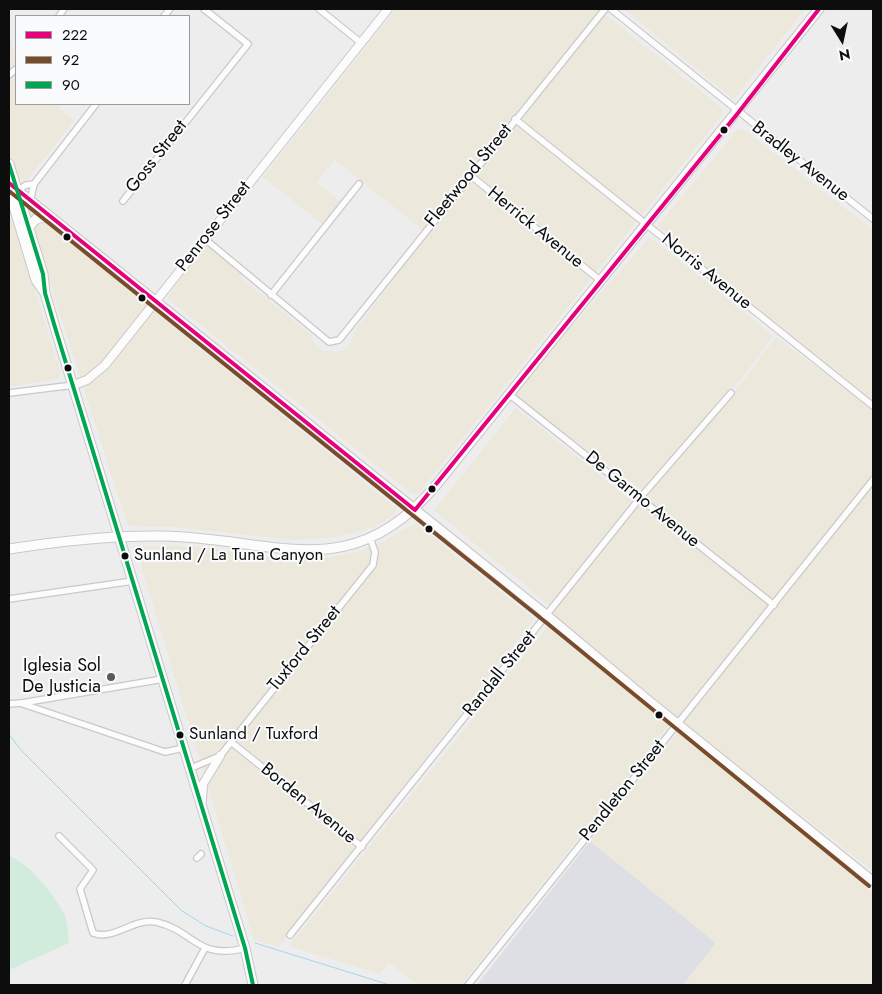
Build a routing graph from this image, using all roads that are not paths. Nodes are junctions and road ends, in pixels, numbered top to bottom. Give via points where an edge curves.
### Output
1 (204, 9) edge
2 (319, 9) edge
3 (388, 9) edge
4 (605, 9) edge
5 (611, 9) edge
6 (819, 9) edge
7 (360, 42) junction
8 (95, 105) edge
9 (738, 113) junction
10 (515, 119) junction
11 (9, 164) edge
12 (470, 175) junction
13 (9, 184) edge
14 (34, 184) junction
15 (358, 184) dead end
16 (13, 191) edge
17 (123, 201) dead end
18 (30, 202) junction
19 (49, 216) junction
20 (873, 219) edge
21 (647, 224) junction
22 (28, 228) junction
23 (205, 238) junction
24 (601, 281) junction
25 (45, 293) junction
26 (271, 295) junction
27 (156, 302) junction
28 (74, 385) junction
29 (9, 393) edge
30 (731, 393) dead end
31 (510, 395) junction
32 (873, 406) edge
33 (873, 480) edge
34 (640, 498) junction
35 (415, 510) junction
36 (120, 537) junction
37 (370, 538) junction
38 (9, 548) edge
39 (133, 581) junction
40 (9, 599) edge
41 (774, 605) junction
42 (547, 615) junction
43 (163, 679) junction
44 (20, 703) junction
45 (9, 704) edge
46 (677, 723) junction
47 (231, 742) junction
48 (184, 748) junction
49 (220, 756) junction
50 (191, 768) junction
51 (204, 814) junction
52 (59, 836) dead end
53 (362, 847) junction
54 (873, 881) edge
55 (290, 935) dead end
56 (204, 948) junction
57 (245, 948) junction
58 (185, 985) edge
59 (253, 985) edge
60 (468, 985) edge

1 - 17 street, Goss Street via 248,44
2 - 7 street
3 - 7 main road, Penrose Street
4 - 10 street, Fleetwood Street
5 - 9 street, Bradley Avenue
6 - 9 main road
7 - 23 main road, Penrose Street
8 - 14 street
9 - 20 street, Bradley Avenue
9 - 21 main road
10 - 12 street, Fleetwood Street
10 - 21 street, Norris Avenue
11 - 16 main road
12 - 24 street, Herrick Avenue
12 - 26 street, Fleetwood Street via 339,340 329,342
13 - 16 main road
14 - 16 street
14 - 18 street
15 - 26 street
16 - 18 main road
16 - 22 main road
16 - 25 main road via 36,280
18 - 19 main road
19 - 22 main road via 36,219
19 - 27 main road
21 - 24 main road
21 - 32 street, Norris Avenue
22 - 25 main road via 46,284
23 - 26 street
23 - 27 main road, Penrose Street
24 - 31 main road
25 - 28 main road
27 - 28 main road, Penrose Street via 97,373
27 - 35 main road
28 - 29 street, Penrose Street
28 - 36 main road
30 - 34 street, Randall Street
31 - 34 street, De Garmo Avenue
31 - 35 main road
33 - 41 street, Pendleton Street
34 - 41 street, De Garmo Avenue
34 - 42 street, Randall Street
35 - 37 main road
35 - 42 main road
36 - 37 main road via 180,537 303,552 343,547
36 - 38 main road via 71,539
36 - 39 main road
37 - 47 street, Tuxford Street via 375,552 373,565
39 - 40 street
39 - 43 main road
41 - 46 street, Pendleton Street
42 - 46 main road
42 - 53 street, Randall Street
43 - 44 street
43 - 48 main road
44 - 45 street
44 - 48 street via 165,752
46 - 54 main road
46 - 60 street, Pendleton Street
47 - 49 street, Tuxford Street
47 - 53 street, Borden Avenue
48 - 50 main road
49 - 50 street, Tuxford Street
49 - 51 main road, Tuxford Street via 203,784
50 - 51 main road
51 - 57 main road
52 - 56 street via 92,870 80,889 93,933 107,935 142,922 156,922
53 - 55 street, Randall Street
56 - 57 street via 231,952
56 - 58 street
57 - 59 main road

